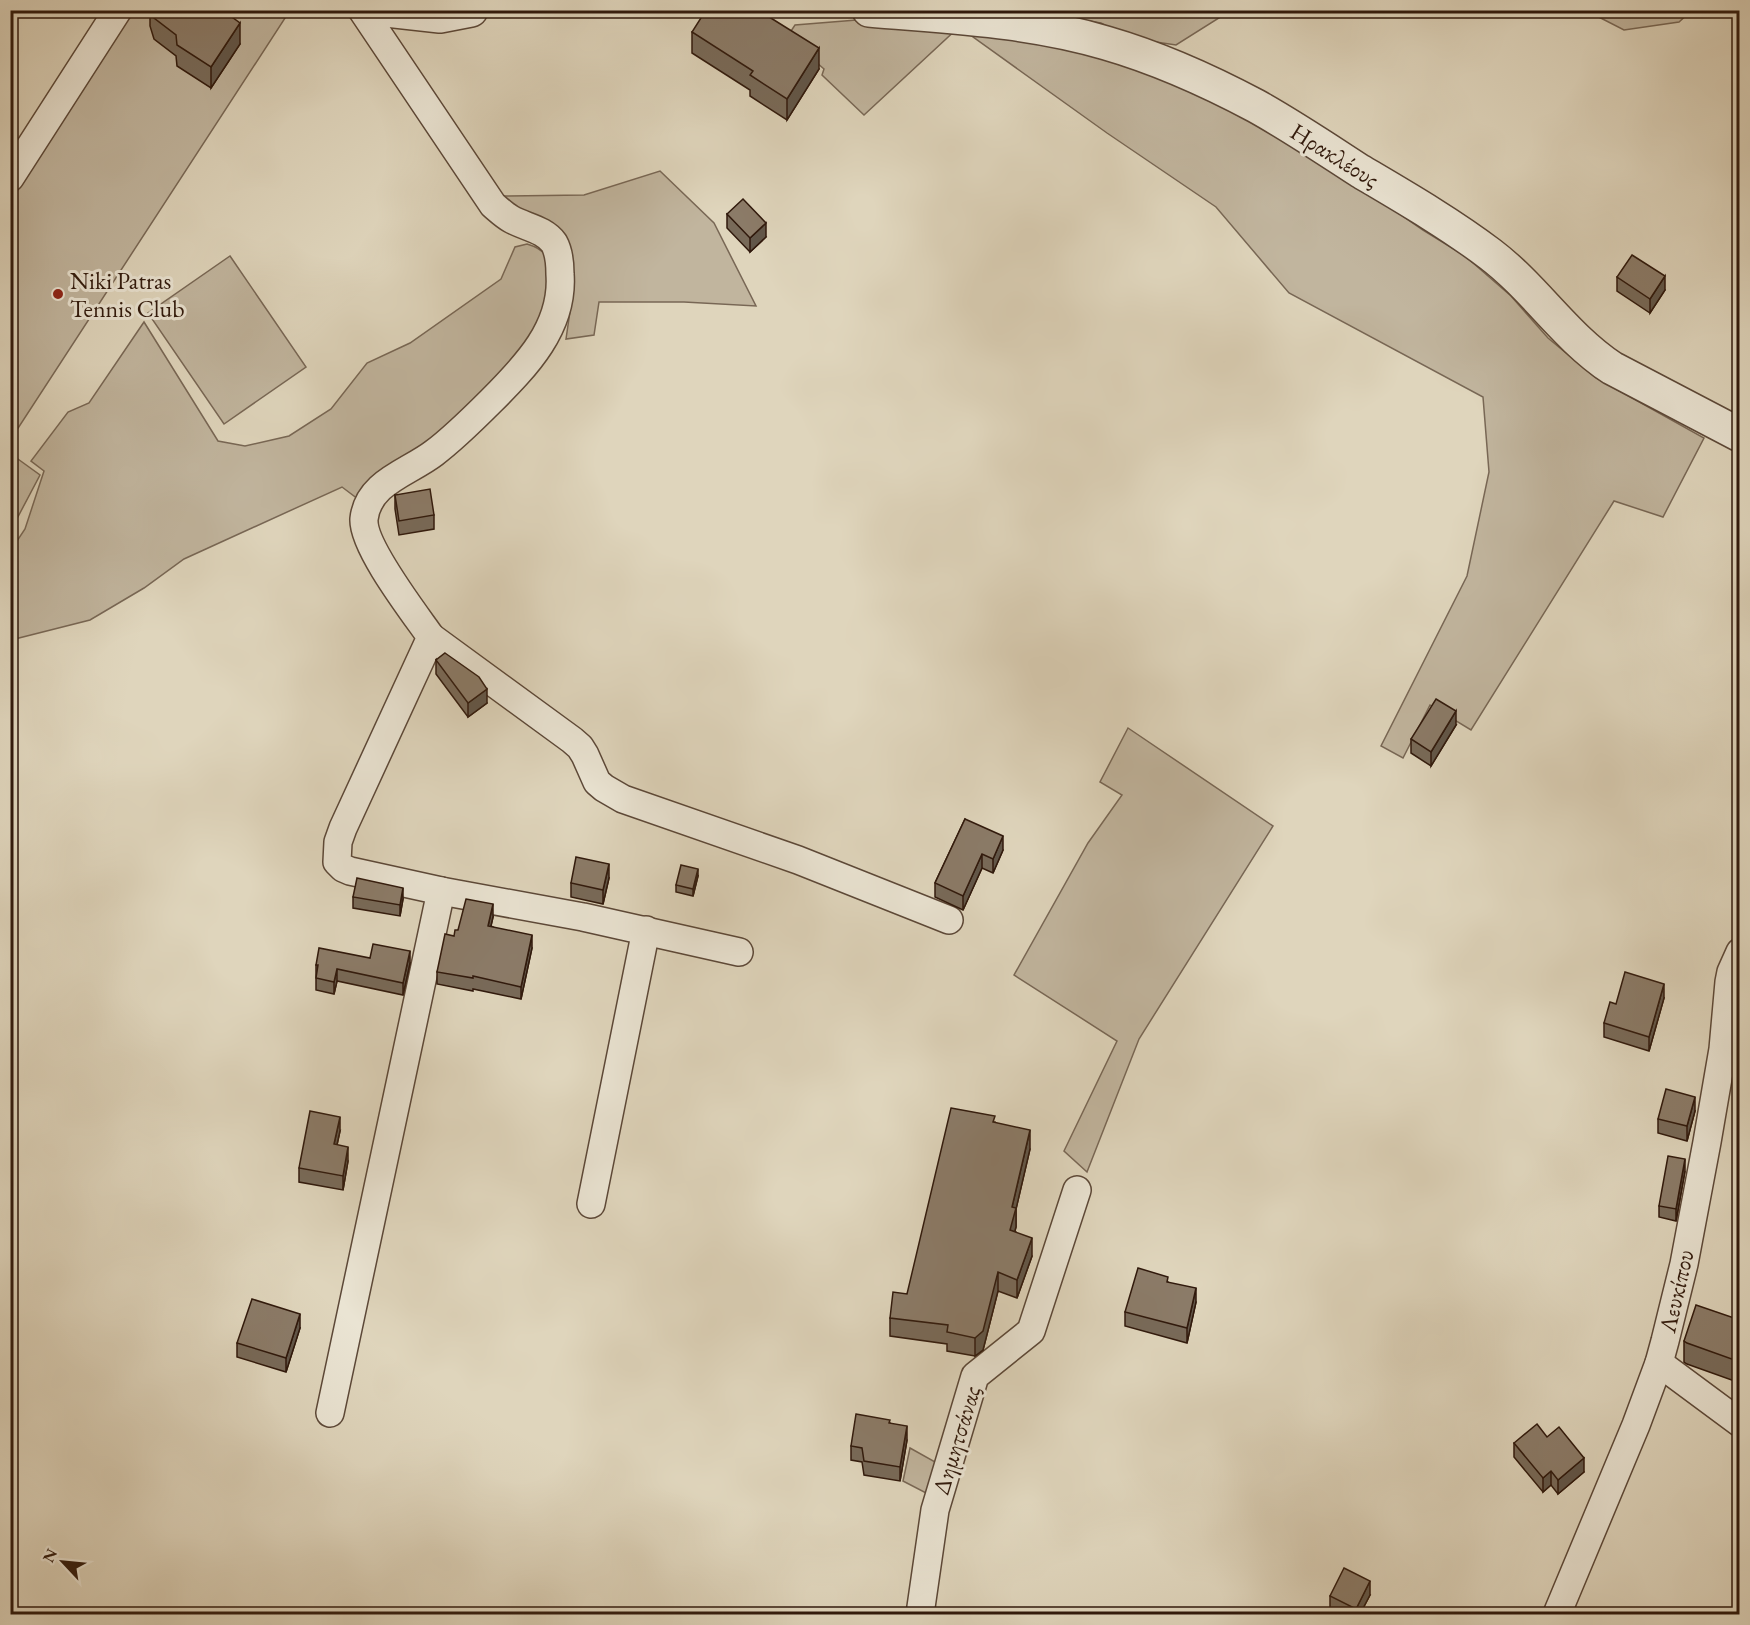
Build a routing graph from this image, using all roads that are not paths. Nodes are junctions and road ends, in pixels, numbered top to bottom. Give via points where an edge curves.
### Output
1 (118, 10) edge
2 (362, 10) edge
3 (386, 10) edge
4 (471, 10) edge
5 (868, 10) edge
6 (10, 178) edge
7 (1740, 435) edge
8 (431, 637) junction
9 (441, 891) junction
10 (949, 920) dead end
11 (646, 930) junction
12 (739, 952) dead end
13 (1740, 952) edge
14 (1077, 1190) dead end
15 (591, 1204) dead end
16 (1659, 1363) junction
17 (330, 1413) dead end
18 (1740, 1423) edge
19 (920, 1614) edge
20 (1557, 1614) edge

1 - 6 street
2 - 8 street via 493,205 548,236 556,247 560,269 558,309 534,354 461,430 427,458 379,488 367,510 364,521 370,543
3 - 4 street via 440,16
5 - 7 street, Ηρακλέους via 1054,31 1106,43 1207,82 1257,107 1490,253 1595,357
8 - 9 street via 343,828 337,851 338,862 350,872
8 - 10 street via 572,740 585,755 597,782 611,793 798,860
9 - 11 street
9 - 17 street
11 - 12 street
11 - 15 street
13 - 16 street, Λευκίπου via 1729,982 1723,1049 1686,1254
14 - 19 street, Δημητσάνας via 1030,1331 975,1376 935,1510
16 - 18 street
16 - 20 street, Λευκίπου via 1618,1472

